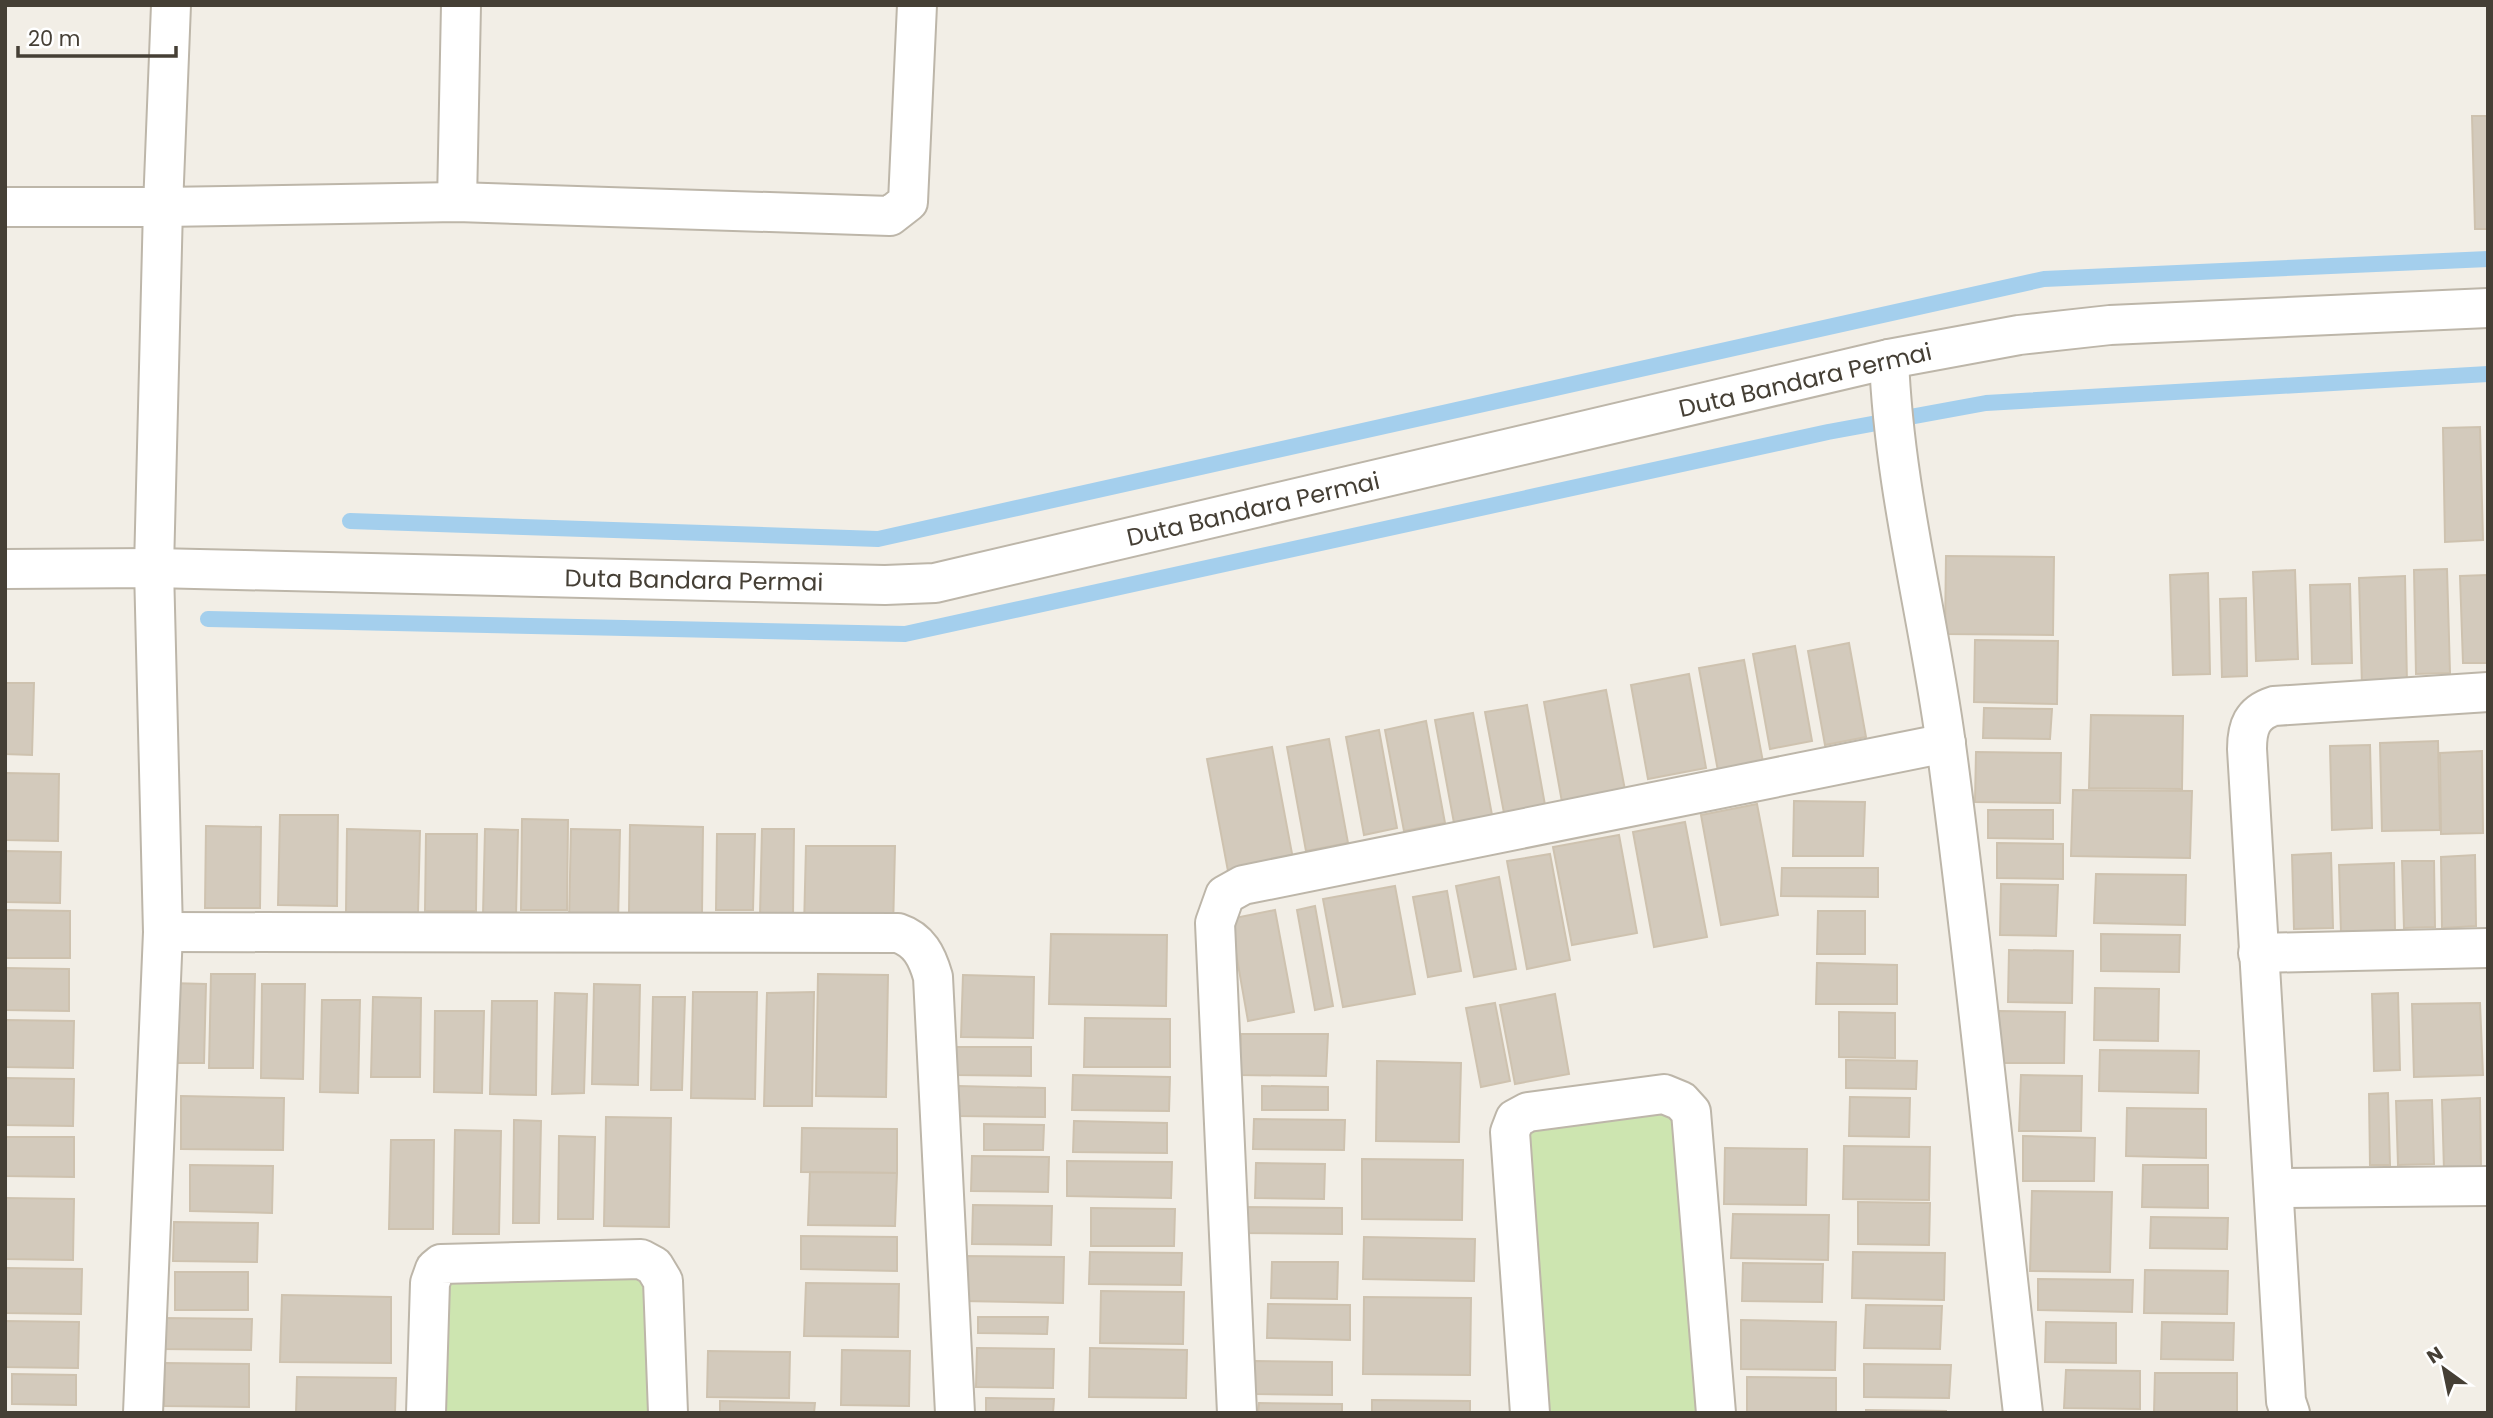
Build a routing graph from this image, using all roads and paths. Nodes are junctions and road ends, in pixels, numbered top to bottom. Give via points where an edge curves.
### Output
1 (171, 5) edge
2 (461, 5) edge
3 (917, 5) edge
4 (457, 202) junction
5 (5, 207) edge
6 (163, 207) junction
7 (2488, 308) edge
8 (1889, 359) junction
9 (154, 568) junction
10 (5, 569) edge
11 (2488, 692) edge
12 (1946, 743) junction
13 (163, 932) junction
14 (2488, 948) edge
15 (2258, 953) junction
16 (2488, 1186) edge
17 (2274, 1188) junction
18 (143, 1413) edge
19 (426, 1413) edge
20 (668, 1413) edge
21 (954, 1413) edge
22 (1237, 1413) edge
23 (1530, 1413) edge
24 (1716, 1413) edge
25 (2023, 1413) edge
26 (2290, 1413) edge

1 - 6 street
2 - 4 street
3 - 4 street via 908,202 890,216
4 - 6 street
5 - 6 street
6 - 9 street
7 - 8 street, Duta Bandara Permai via 2110,325 2019,335
8 - 9 street, Duta Bandara Permai via 935,583
8 - 12 street via 1901,467
9 - 10 street, Duta Bandara Permai
9 - 13 street
11 - 15 street via 2284,705 2257,714 2248,729 2246,749
12 - 22 street via 1243,884 1225,895 1215,923
12 - 25 street
13 - 18 street
13 - 21 street via 898,933 911,937 929,962 933,977
14 - 15 street
15 - 17 street
16 - 17 street
17 - 26 street
19 - 20 street via 430,1283 441,1264 641,1259 654,1266 663,1281
23 - 24 street via 1510,1132 1515,1119 1528,1112 1664,1094 1681,1101 1690,1112

